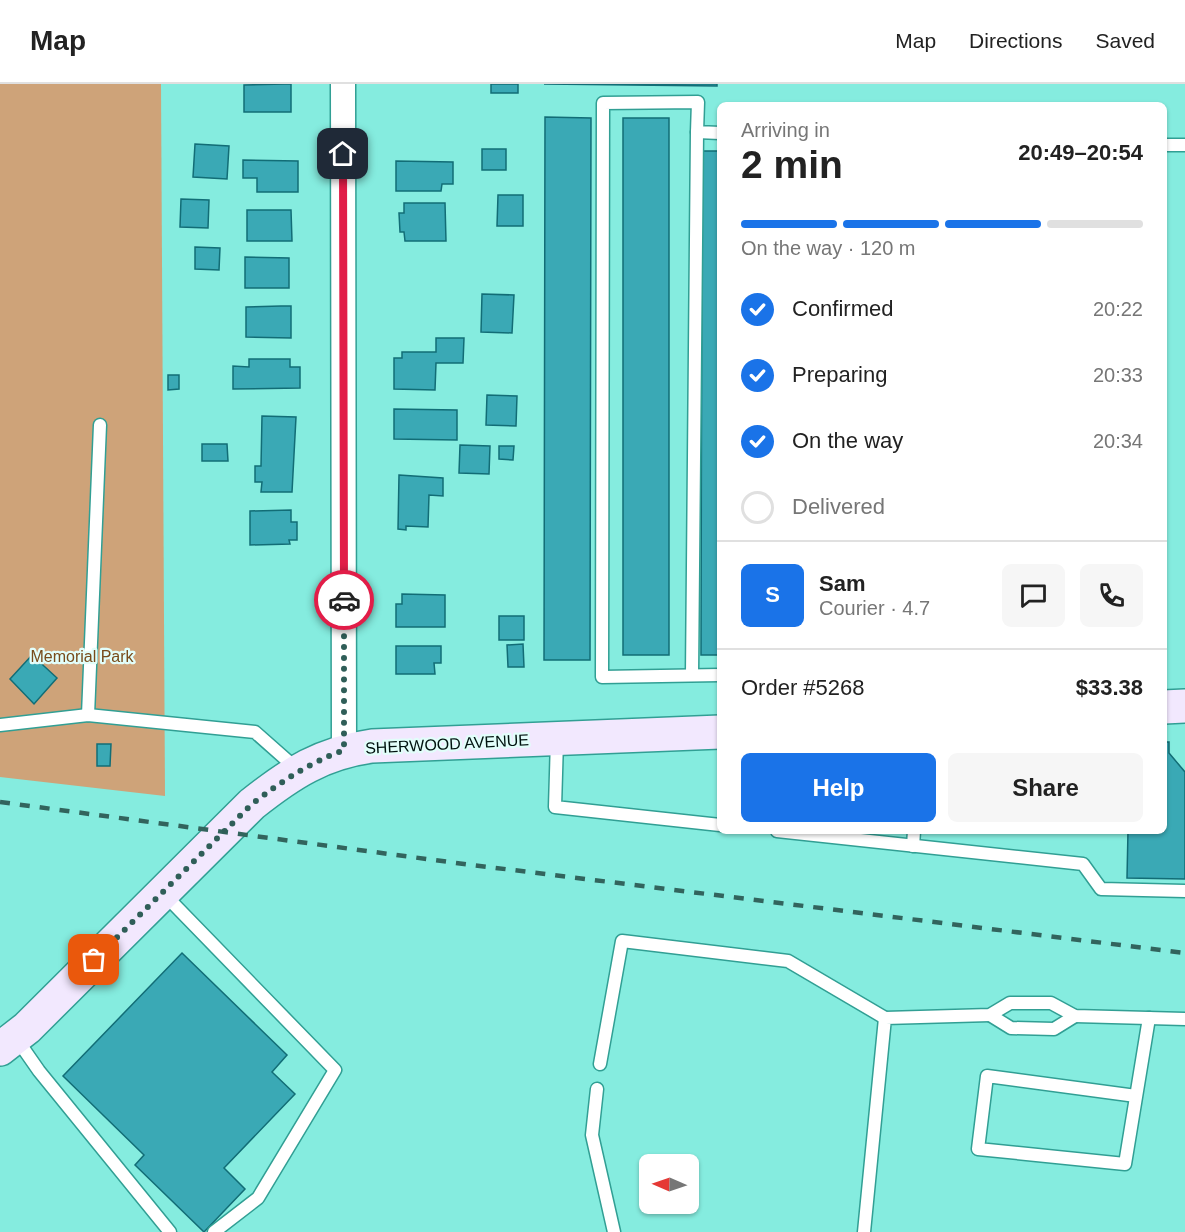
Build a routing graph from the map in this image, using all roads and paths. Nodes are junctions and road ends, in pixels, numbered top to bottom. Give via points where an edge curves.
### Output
1 (343, 84) edge
2 (697, 132) junction
3 (717, 133) edge
4 (1167, 145) edge
5 (1185, 145) edge
6 (100, 425) dead end
7 (692, 675) junction
8 (717, 675) edge
9 (1185, 706) edge
10 (1167, 707) edge
11 (87, 715) junction
12 (0, 725) edge
13 (717, 732) edge
14 (557, 739) junction
15 (344, 750) junction
16 (299, 770) junction
17 (717, 825) edge
18 (804, 834) edge
19 (914, 834) edge
20 (914, 846) junction
21 (1185, 891) edge
22 (162, 893) junction
23 (990, 1015) junction
24 (1076, 1016) junction
25 (885, 1018) junction
26 (1149, 1018) junction
27 (1185, 1019) edge
28 (8, 1043) edge
29 (600, 1064) dead end
30 (597, 1089) dead end
31 (1136, 1096) junction
32 (170, 1232) edge
33 (214, 1232) edge
34 (614, 1232) edge
35 (864, 1232) edge

1 - 15 street
2 - 3 lane
2 - 7 lane
2 - 7 lane via 698,102 603,102 602,677
4 - 5 lane
6 - 11 lane
7 - 8 lane
9 - 10 street
11 - 12 lane
11 - 16 lane via 255,732
13 - 14 street, SHERWOOD AVENUE
14 - 15 street, SHERWOOD AVENUE via 440,742
14 - 17 lane via 555,807
15 - 16 street, SHERWOOD AVENUE
16 - 22 street, SHERWOOD AVENUE via 252,804
18 - 20 lane
19 - 20 lane
20 - 21 lane via 1083,864 1101,889
22 - 28 street, SHERWOOD AVENUE
22 - 33 lane via 335,1070 258,1198
23 - 24 lane via 1010,1003 1050,1003
23 - 24 lane via 1011,1028 1044,1029 1054,1029
23 - 25 lane
24 - 26 lane
25 - 29 lane via 788,961 622,941
25 - 35 lane
26 - 27 lane
26 - 31 lane
28 - 32 lane via 39,1071
30 - 34 lane via 592,1135
31 - 31 lane via 1125,1164 978,1149 987,1076

